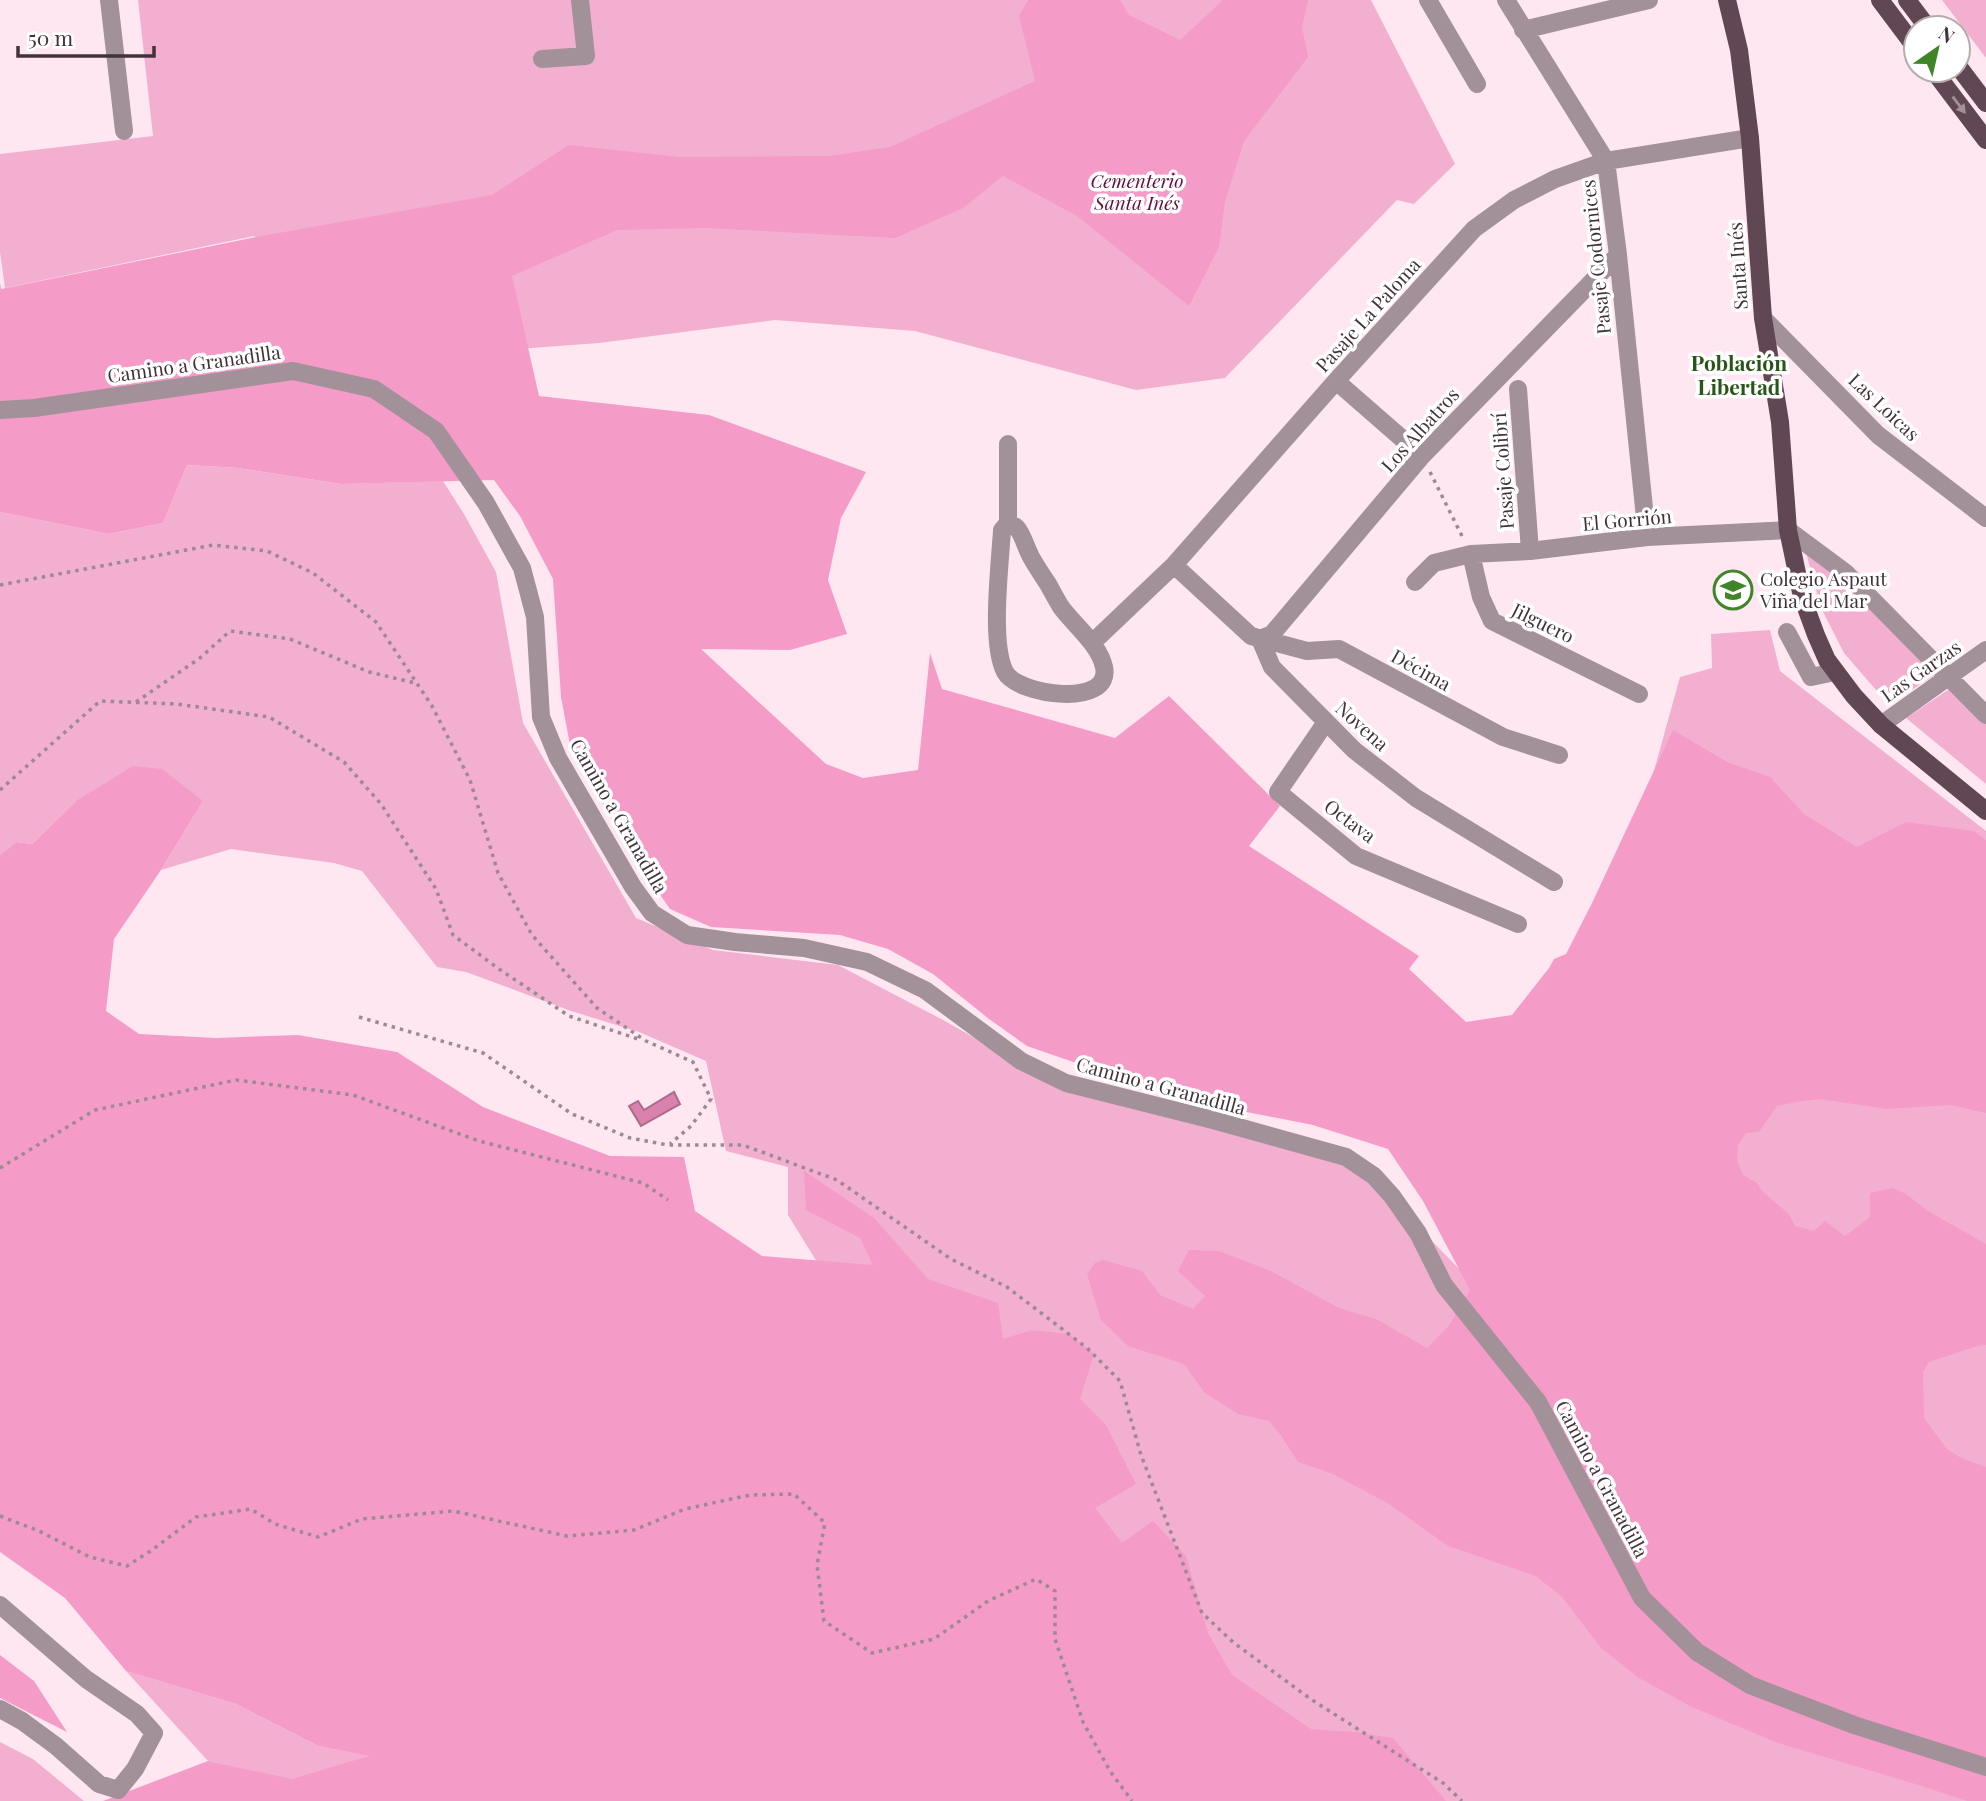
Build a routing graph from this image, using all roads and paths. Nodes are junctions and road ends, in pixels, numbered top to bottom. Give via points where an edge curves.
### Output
1 (109, 0) edge
2 (580, 0) edge
3 (1428, 0) edge
4 (1506, 0) edge
5 (1649, 0) edge
6 (1727, 0) edge
7 (1880, 0) edge
8 (1902, 29) edge
9 (1523, 30) junction
10 (542, 59) dead end
11 (1476, 84) dead end
12 (1944, 84) edge
13 (1972, 84) edge
14 (1986, 103) edge
15 (124, 131) dead end
16 (1749, 138) junction
17 (1986, 140) edge
18 (1606, 161) junction
19 (1618, 255) junction
20 (1763, 318) junction
21 (1336, 381) junction
22 (1518, 389) dead end
23 (0, 410) edge
24 (1008, 444) dead end
25 (1422, 456) junction
26 (1986, 518) edge
27 (1007, 523) junction
28 (1788, 530) junction
29 (1647, 537) junction
30 (1530, 551) junction
31 (1471, 554) junction
32 (1174, 565) junction
33 (1415, 582) dead end
34 (0, 585) edge
35 (1787, 632) dead end
36 (1260, 639) junction
37 (1092, 643) junction
38 (1986, 650) edge
39 (1836, 672) junction
40 (1951, 677) junction
41 (416, 683) junction
42 (1639, 694) dead end
43 (135, 702) junction
44 (1986, 715) edge
45 (1326, 722) junction
46 (1881, 725) junction
47 (1559, 755) dead end
48 (0, 790) edge
49 (1986, 811) edge
50 (1555, 883) dead end
51 (1518, 924) dead end
52 (359, 1017) dead end
53 (646, 1041) junction
54 (668, 1145) junction
55 (0, 1168) edge
56 (668, 1199) dead end
57 (0, 1516) edge
58 (0, 1605) edge
59 (0, 1709) edge
60 (1986, 1767) edge
61 (1132, 1801) edge
62 (1462, 1801) edge

1 - 15 street
2 - 10 street via 586,56
3 - 11 street
4 - 9 street, Pasaje Codornices
5 - 9 street
6 - 16 main road, Santa Inés via 1739,50
7 - 8 main road
9 - 18 street, Pasaje Codornices
12 -> 17 main road
13 - 14 main road
16 - 18 street, Pasaje La Paloma
16 - 20 main road, Santa Inés
18 - 19 street, Pasaje Codornices
18 - 21 street, Pasaje La Paloma via 1524,194 1474,229
19 - 25 street, Los Albatros
19 - 29 street, Pasaje Codornices
20 - 26 street, Las Loicas via 1878,435
20 - 28 main road, Santa Inés via 1780,422
21 - 25 street
21 - 32 street, Pasaje La Paloma
22 - 30 street, Pasaje Colibrí
23 - 60 street, Camino a Granadilla via 293,371 374,389 436,430 486,503 522,568 535,617 541,717 558,758 652,913 687,935 804,948 867,962 925,990 1021,1061 1066,1083 1346,1157 1374,1176 1398,1205 1444,1284 1538,1402 1642,1598 1697,1652 1750,1685 1854,1725
24 - 27 street
25 - 31 path
25 - 36 street, Los Albatros via 1272,634
27 - 37 street via 1017,528 1062,607
27 - 37 street via 1002,530 997,636 1006,675 1020,685 1062,695 1086,692 1105,677
28 - 29 street, El Gorrión
28 - 39 main road, Santa Inés via 1802,597
28 - 40 street via 1846,573
29 - 30 street, El Gorrión
30 - 31 street, El Gorrión
31 - 33 street, El Gorrión via 1434,563
31 - 42 street, Jilguero via 1481,597 1493,621
32 - 36 street, Novena via 1251,636
32 - 37 street, Pasaje La Paloma
34 - 41 path via 213,545 267,551 313,573 376,622
35 - 39 street via 1811,677
36 - 45 street, Novena via 1272,667
36 - 47 street, Décima via 1307,651 1339,649 1503,737
38 - 40 street, Las Garzas
39 - 46 main road, Santa Inés
40 - 44 street
40 - 46 street, Las Garzas
41 - 43 path via 369,672 290,639 230,631 200,658
41 - 53 path via 470,780 498,873 532,935 597,1008
43 - 48 path via 100,701
43 - 53 path via 269,717 344,762 381,804 436,889 453,935 569,1016
45 - 50 street, Novena via 1416,798
45 - 51 street, Octava via 1278,792 1356,856
46 - 49 main road, Santa Inés
52 - 54 path via 482,1053 572,1114 630,1138
53 - 54 path via 693,1062 711,1099 691,1126
54 - 62 path via 743,1145 837,1180 951,1259 1007,1287 1087,1348 1120,1381 1141,1455 1202,1613 1234,1643 1312,1700 1443,1783
55 - 56 path via 95,1110 236,1080 354,1094 479,1141 643,1183
57 - 61 path via 90,1557 127,1566 196,1517 251,1509 275,1524 318,1537 362,1518 453,1511 567,1536 634,1531 685,1509 750,1495 794,1494 825,1523 817,1565 824,1621 872,1653 934,1639 988,1601 1036,1579 1055,1591 1055,1639 1083,1722
58 - 59 street via 154,1732 118,1790 99,1784 56,1746

